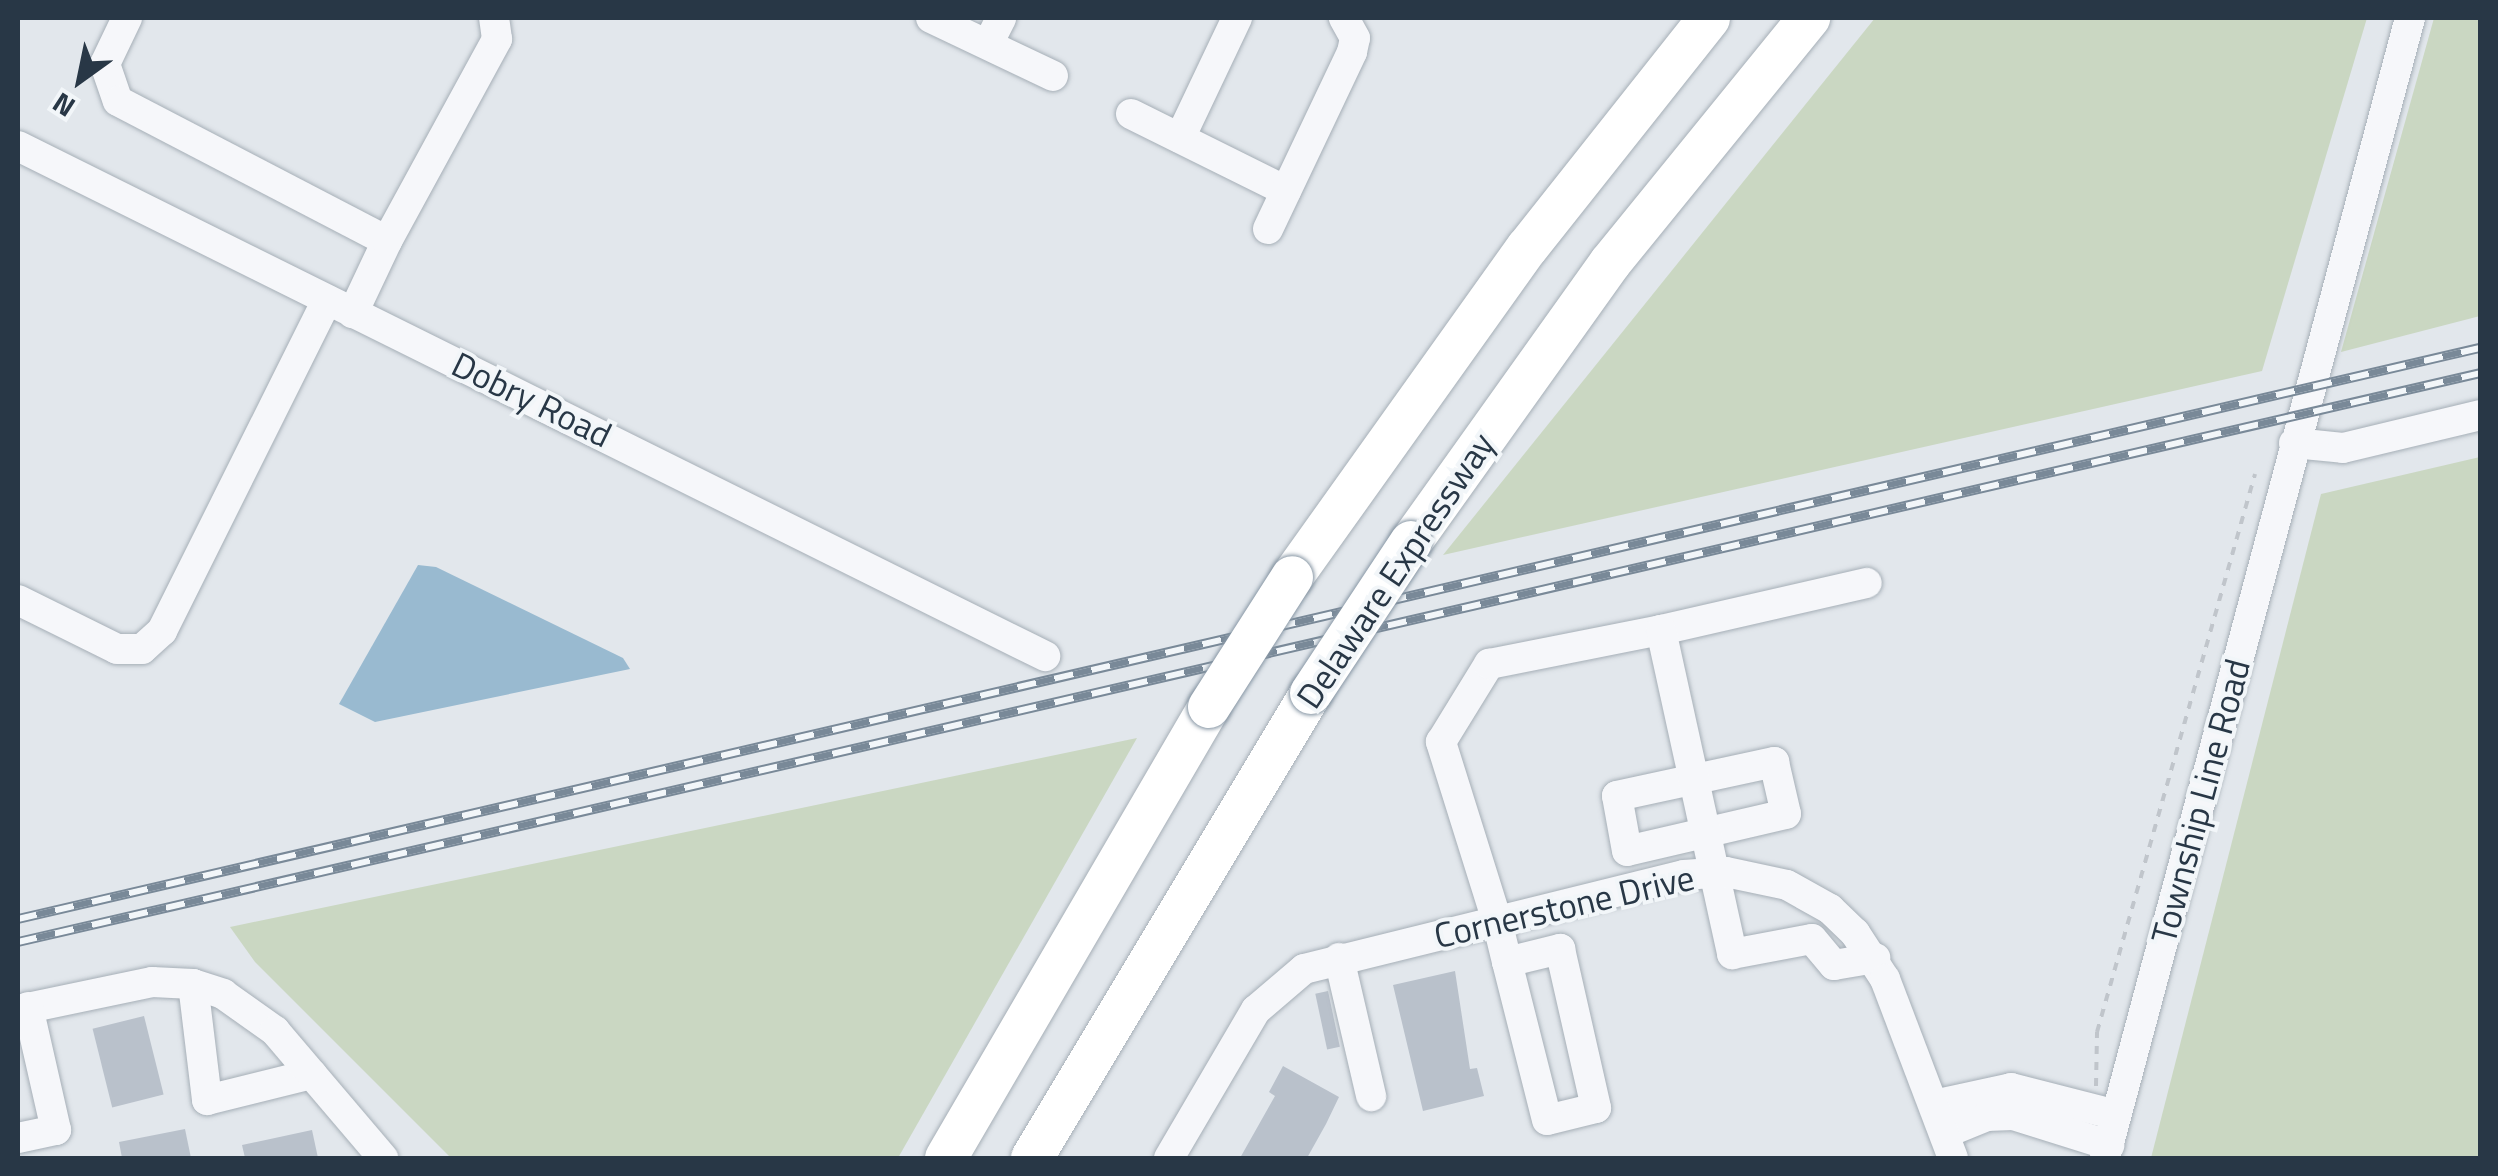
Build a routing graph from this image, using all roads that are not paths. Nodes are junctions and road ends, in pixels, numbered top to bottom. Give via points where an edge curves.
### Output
1 (127, 18) edge
2 (494, 18) edge
3 (932, 18) edge
4 (1237, 18) edge
5 (1344, 18) edge
6 (1709, 18) edge
7 (1809, 18) edge
8 (2410, 18) edge
9 (995, 31) edge
10 (1053, 76) dead end
11 (1131, 114) dead end
12 (1180, 138) junction
13 (18, 146) edge
14 (1286, 191) junction
15 (1268, 228) dead end
16 (387, 241) junction
17 (340, 306) junction
18 (2480, 415) edge
19 (2294, 442) junction
20 (1867, 583) dead end
21 (18, 600) edge
22 (1661, 630) junction
23 (1045, 656) dead end
24 (1692, 780) junction
25 (1704, 835) junction
26 (1712, 873) junction
27 (1497, 921) junction
28 (1339, 958) junction
29 (1874, 958) junction
30 (1508, 962) junction
31 (194, 984) junction
32 (23, 1008) edge
33 (312, 1074) junction
34 (1371, 1096) dead end
35 (2104, 1112) junction
36 (1944, 1132) edge
37 (18, 1138) edge
38 (2107, 1152) edge
39 (383, 1158) edge
40 (946, 1158) edge
41 (1032, 1158) edge
42 (1169, 1158) edge

1 - 16 street via 105,64 118,101
2 - 16 street via 497,39
3 - 9 street
4 - 12 street
5 - 14 street via 1355,38 1352,52
6 - 40 highway, bridge via 1527,248 1292,577
7 - 41 highway, Delaware Expressway, bridge via 1610,263 1411,542 1312,693
8 - 19 street, Township Line Road
9 - 10 street
11 - 12 street
12 - 14 street
13 - 17 street, Dobry Road
14 - 15 street
16 - 17 street
17 - 21 street via 162,631 142,649 117,649
17 - 23 street, Dobry Road
18 - 19 street via 2343,448
19 - 35 street, Township Line Road
20 - 22 street
22 - 24 street
22 - 27 street via 1489,664 1441,742
24 - 25 street
24 - 25 street via 1617,796 1628,851
24 - 25 street via 1774,762 1786,814
25 - 26 street
26 - 27 street, Cornerstone Drive
26 - 29 street, Cornerstone Drive via 1755,875 1814,898
26 - 29 street via 1732,954 1812,940 1834,965
27 - 28 street, Cornerstone Drive
27 - 30 street
28 - 34 street
28 - 42 street, Cornerstone Drive via 1294,975 1256,1010
29 - 36 street, Cornerstone Drive
30 - 30 street via 1547,1120 1596,1108 1560,949
31 - 32 street via 152,982
31 - 33 street via 251,1010
31 - 33 street via 208,1100
32 - 37 street via 56,1130
33 - 39 street
35 - 36 street via 2010,1088
35 - 38 street, Township Line Road
36 - 38 street via 1988,1116 2013,1115

